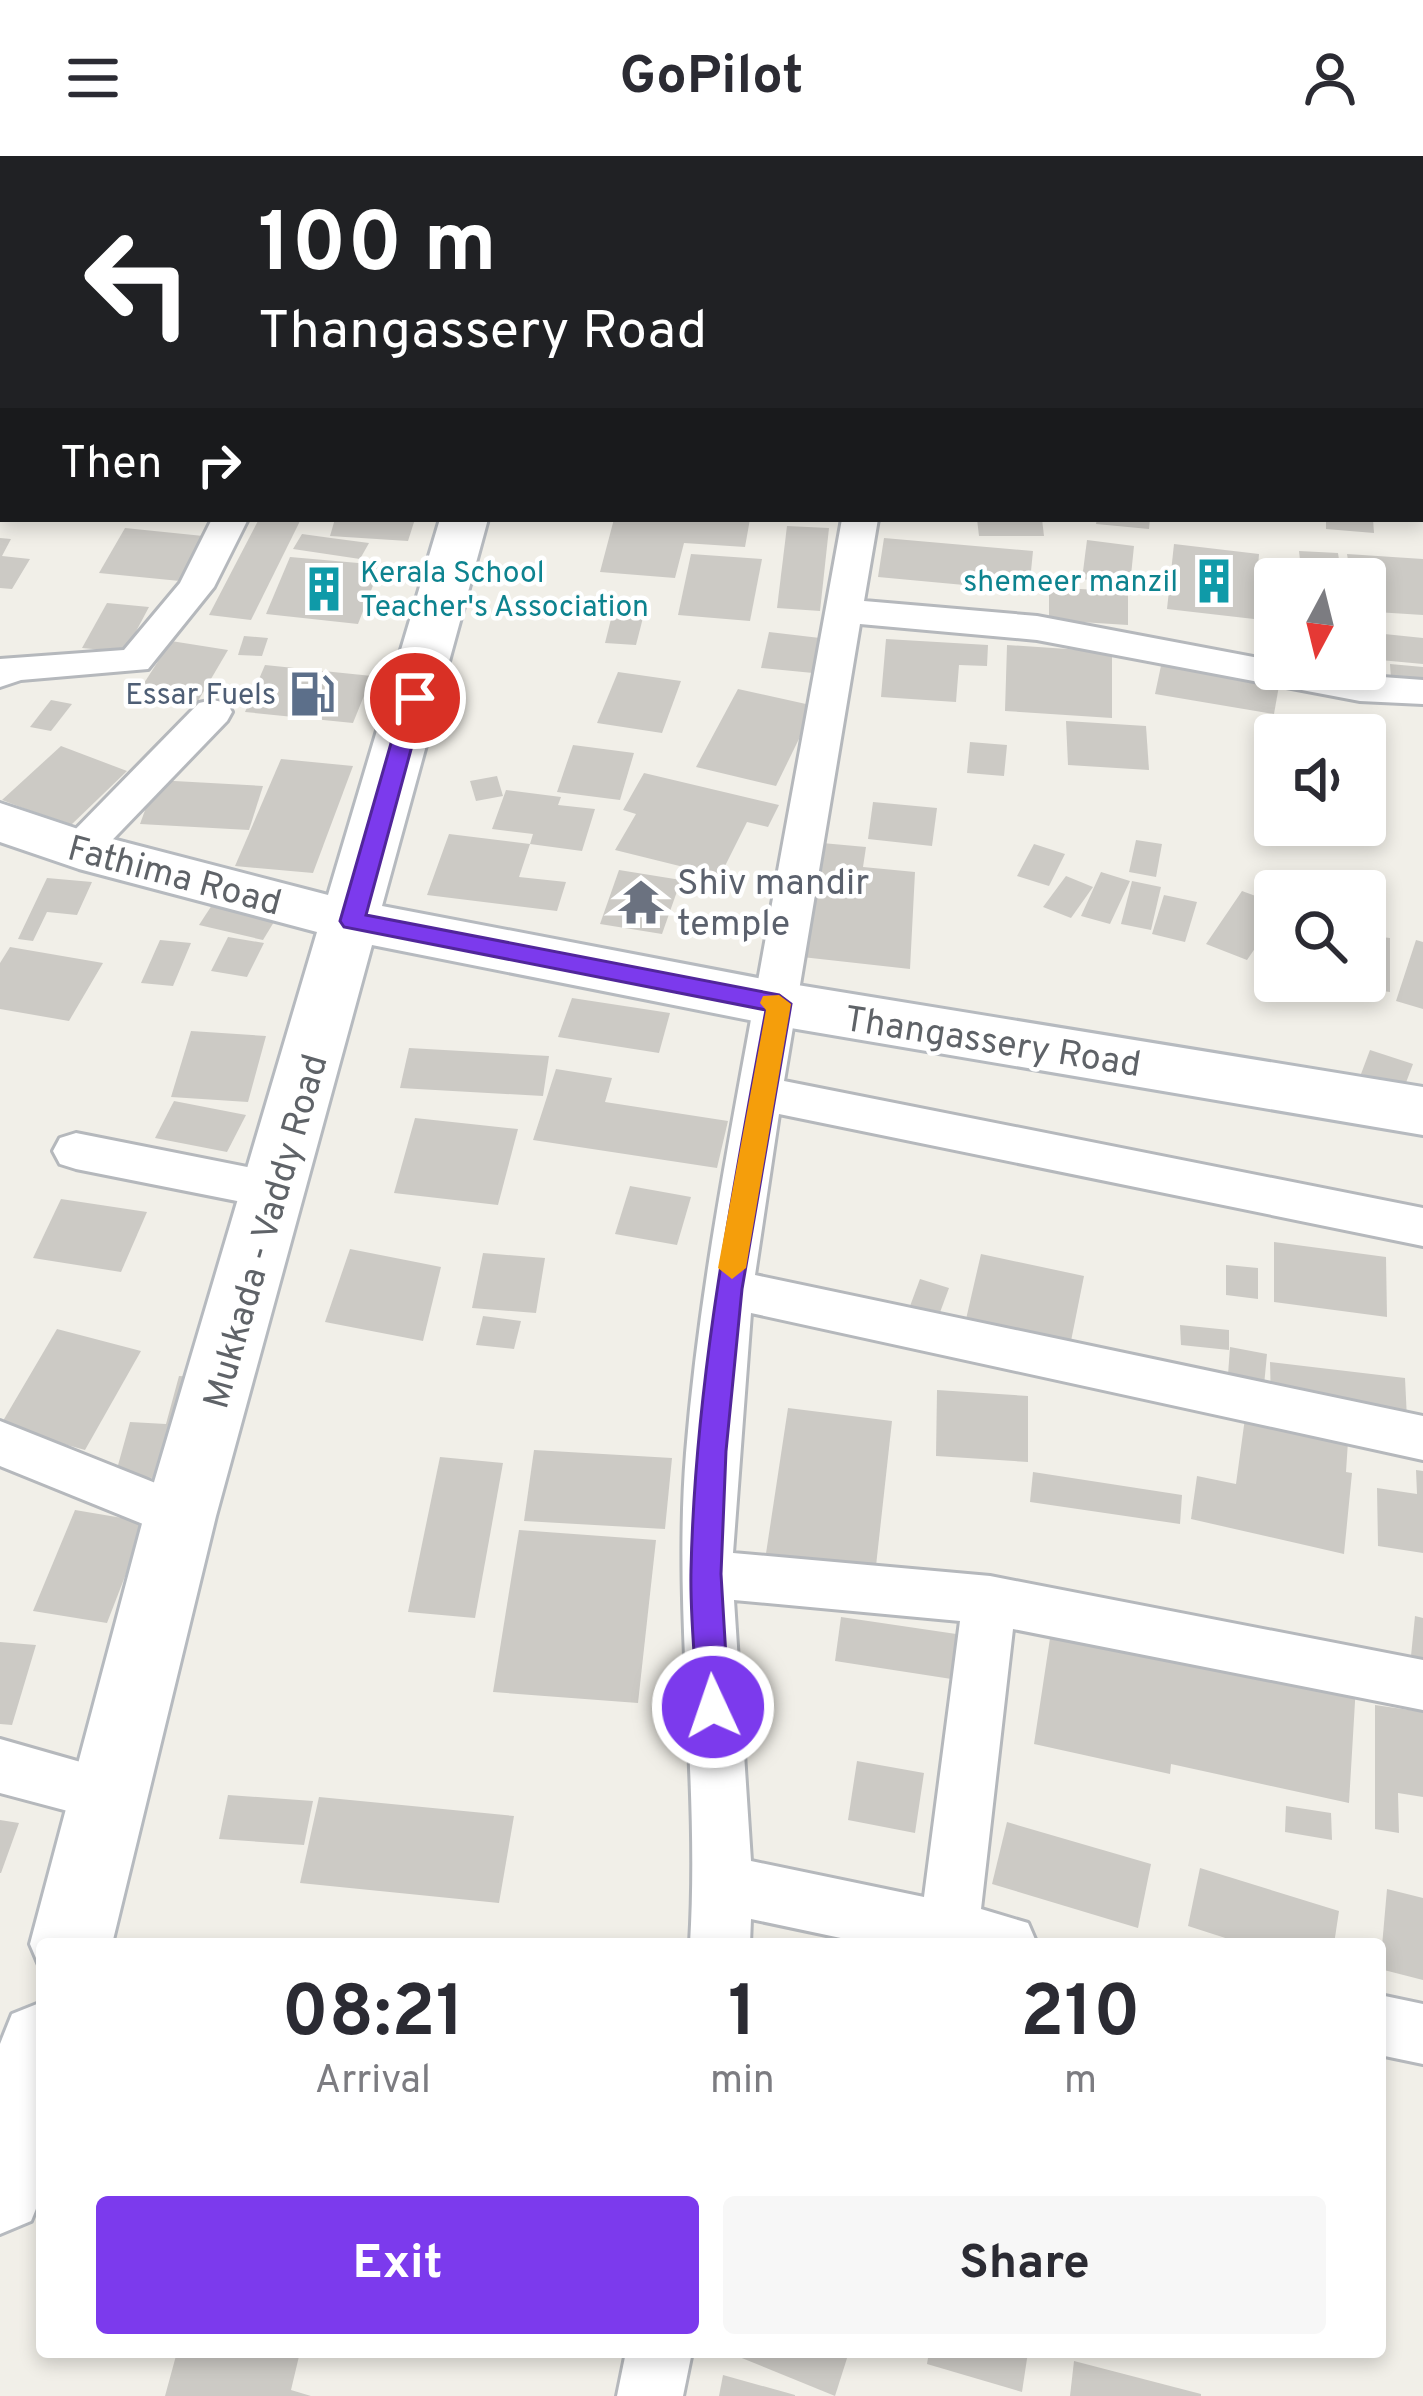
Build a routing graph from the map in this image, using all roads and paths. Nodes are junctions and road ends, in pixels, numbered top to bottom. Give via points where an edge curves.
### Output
1 (228, 522) edge
2 (463, 522) edge
3 (860, 522) edge
4 (846, 611) junction
5 (0, 675) edge
6 (1423, 692) edge
7 (213, 712) dead end
8 (0, 822) edge
9 (79, 850) junction
10 (352, 921) junction
11 (779, 1004) junction
12 (760, 1094) junction
13 (1423, 1111) edge
14 (76, 1151) dead end
15 (277, 1191) junction
16 (1423, 1227) edge
17 (729, 1289) junction
18 (1423, 1438) edge
19 (0, 1443) edge
20 (180, 1516) junction
21 (706, 1574) junction
22 (990, 1600) junction
23 (1423, 1685) edge
24 (0, 1766) edge
25 (113, 1796) junction
26 (723, 1884) junction
27 (949, 1931) junction
28 (72, 1938) edge
29 (720, 1938) edge
30 (980, 1938) edge
31 (1386, 2026) edge
32 (1423, 2034) edge
33 (36, 2065) edge
34 (0, 2190) edge
35 (658, 2358) edge
36 (650, 2396) edge

1 - 5 street via 196,587 135,661
2 - 10 street, Mukkada - Vaddy Road
3 - 4 street
4 - 6 street via 1037,628 1360,689
4 - 11 street
7 - 9 street
8 - 9 street, Fathima Road
9 - 10 street, Fathima Road
10 - 11 street, Thangassery Road
10 - 15 street, Mukkada - Vaddy Road
11 - 12 street
11 - 13 street, Thangassery Road
12 - 16 street
12 - 17 street
14 - 15 street
15 - 20 street, Mukkada - Vaddy Road
17 - 18 street
17 - 21 street
19 - 20 street
20 - 25 street, Mukkada - Vaddy Road
21 - 22 street
21 - 26 street
22 - 23 street
22 - 27 street
24 - 25 street
25 - 28 street, Mukkada - Vaddy Road
26 - 27 street
26 - 29 street
27 - 30 street
31 - 32 street
33 - 34 street
35 - 36 street

